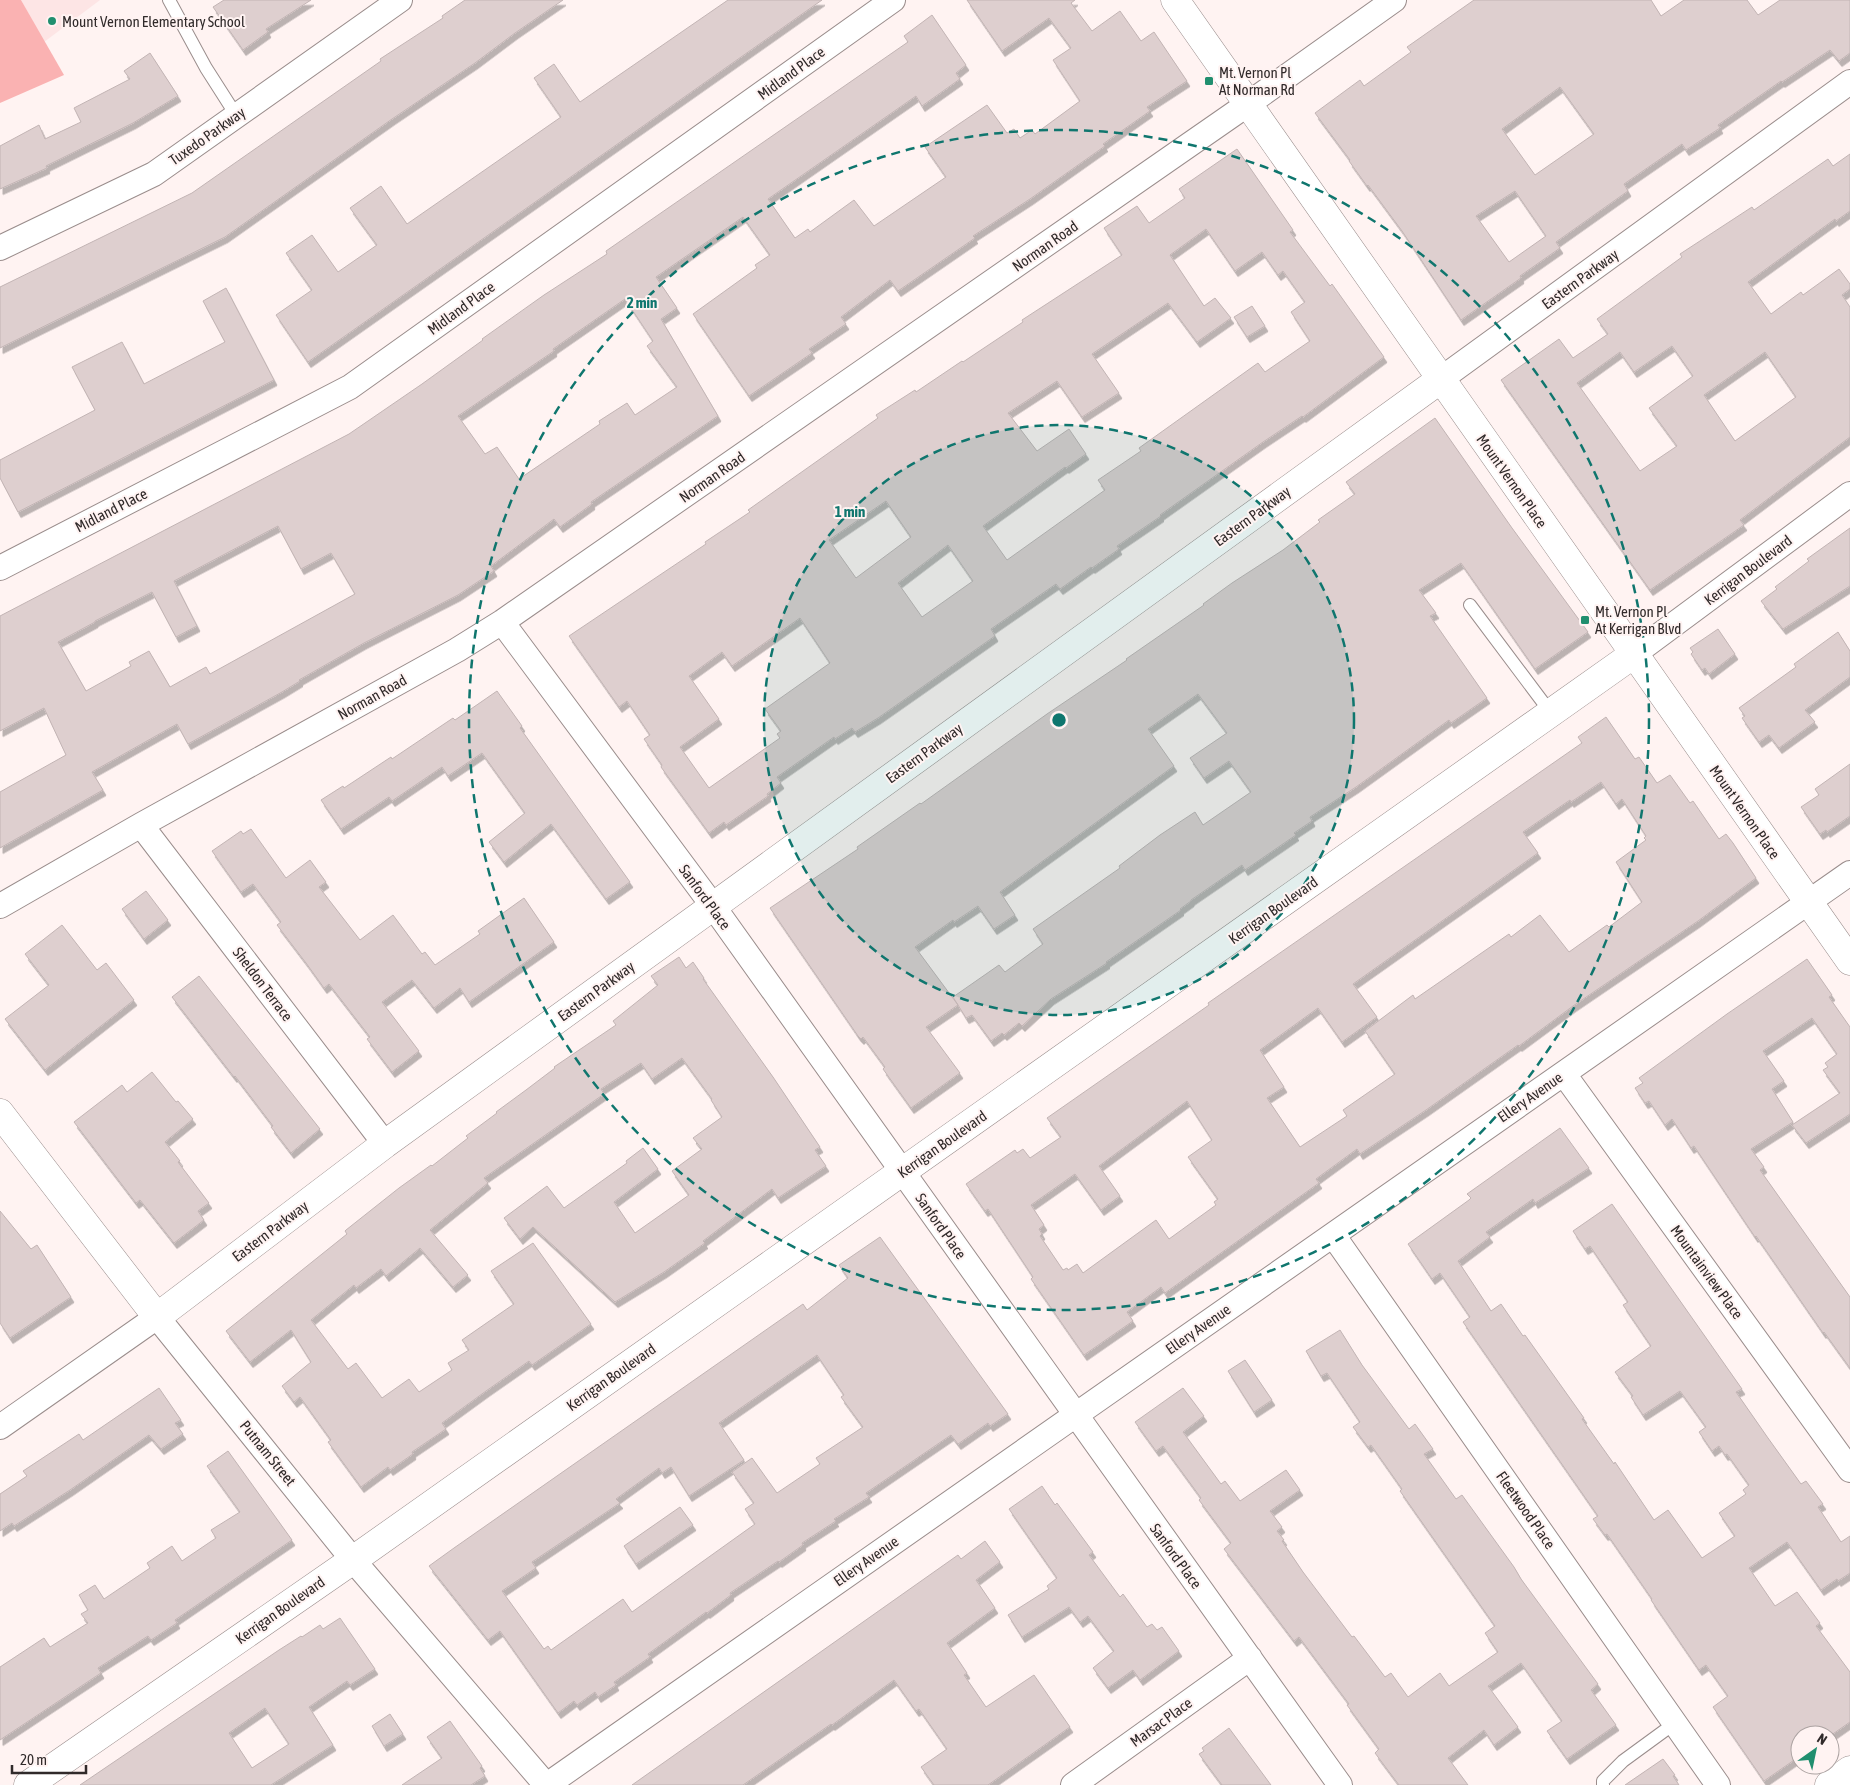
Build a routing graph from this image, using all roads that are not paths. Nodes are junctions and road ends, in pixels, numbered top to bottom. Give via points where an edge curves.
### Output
1 (168, 0) edge
2 (400, 0) edge
3 (893, 0) edge
4 (1175, 0) edge
5 (1394, 0) edge
6 (1850, 82) edge
7 (1248, 104) junction
8 (236, 116) junction
9 (0, 248) edge
10 (1441, 379) junction
11 (1850, 494) edge
12 (0, 568) edge
13 (1470, 605) dead end
14 (502, 622) junction
15 (1634, 654) junction
16 (1551, 713) junction
17 (142, 825) junction
18 (1850, 874) edge
19 (1809, 903) junction
20 (0, 906) edge
21 (713, 906) junction
22 (1850, 961) edge
23 (1564, 1074) junction
24 (0, 1113) edge
25 (385, 1144) junction
26 (902, 1172) junction
27 (1333, 1235) junction
28 (157, 1317) junction
29 (1075, 1414) junction
30 (0, 1428) edge
31 (1850, 1470) edge
32 (353, 1560) junction
33 (1250, 1658) junction
34 (1675, 1722) junction
35 (1850, 1770) edge
36 (28, 1785) edge
37 (547, 1785) edge
38 (1073, 1785) edge
39 (1340, 1785) edge
40 (1603, 1785) edge
41 (1718, 1785) edge
42 (1829, 1785) edge

1 - 8 lane
2 - 8 street, Tuxedo Parkway
3 - 12 street, Midland Place via 350,387
4 - 7 street, Mount Vernon Place
5 - 7 street, Norman Road
6 - 10 street, Eastern Parkway
7 - 10 street, Mount Vernon Place
7 - 14 street, Norman Road
8 - 9 street, Tuxedo Parkway via 154,174
10 - 15 street, Mount Vernon Place
10 - 21 street, Eastern Parkway
11 - 15 street, Kerrigan Boulevard
13 - 16 lane
14 - 17 street, Norman Road
14 - 21 street, Sanford Place
15 - 16 street, Kerrigan Boulevard
15 - 19 street, Mount Vernon Place
16 - 26 street, Kerrigan Boulevard
17 - 20 street, Norman Road
17 - 25 street, Sheldon Terrace
18 - 19 street, Ellery Avenue
19 - 22 street, Mount Vernon Place
19 - 23 street, Ellery Avenue
21 - 25 street, Eastern Parkway
21 - 26 street, Sanford Place
23 - 27 street, Ellery Avenue
23 - 31 street, Mountainview Place
24 - 28 street, Putnam Street
25 - 28 street, Eastern Parkway
26 - 29 street, Sanford Place
26 - 32 street, Kerrigan Boulevard
27 - 29 street, Ellery Avenue
27 - 34 street, Fleetwood Place
28 - 30 street, Eastern Parkway
28 - 32 street, Putnam Street
29 - 33 street, Sanford Place
29 - 37 street, Ellery Avenue
32 - 36 street, Kerrigan Boulevard
32 - 37 street, Putnam Street
33 - 38 street, Marsac Place
33 - 39 street, Sanford Place
34 - 40 lane via 1622,1761
34 - 41 street, Fleetwood Place
35 - 42 street

